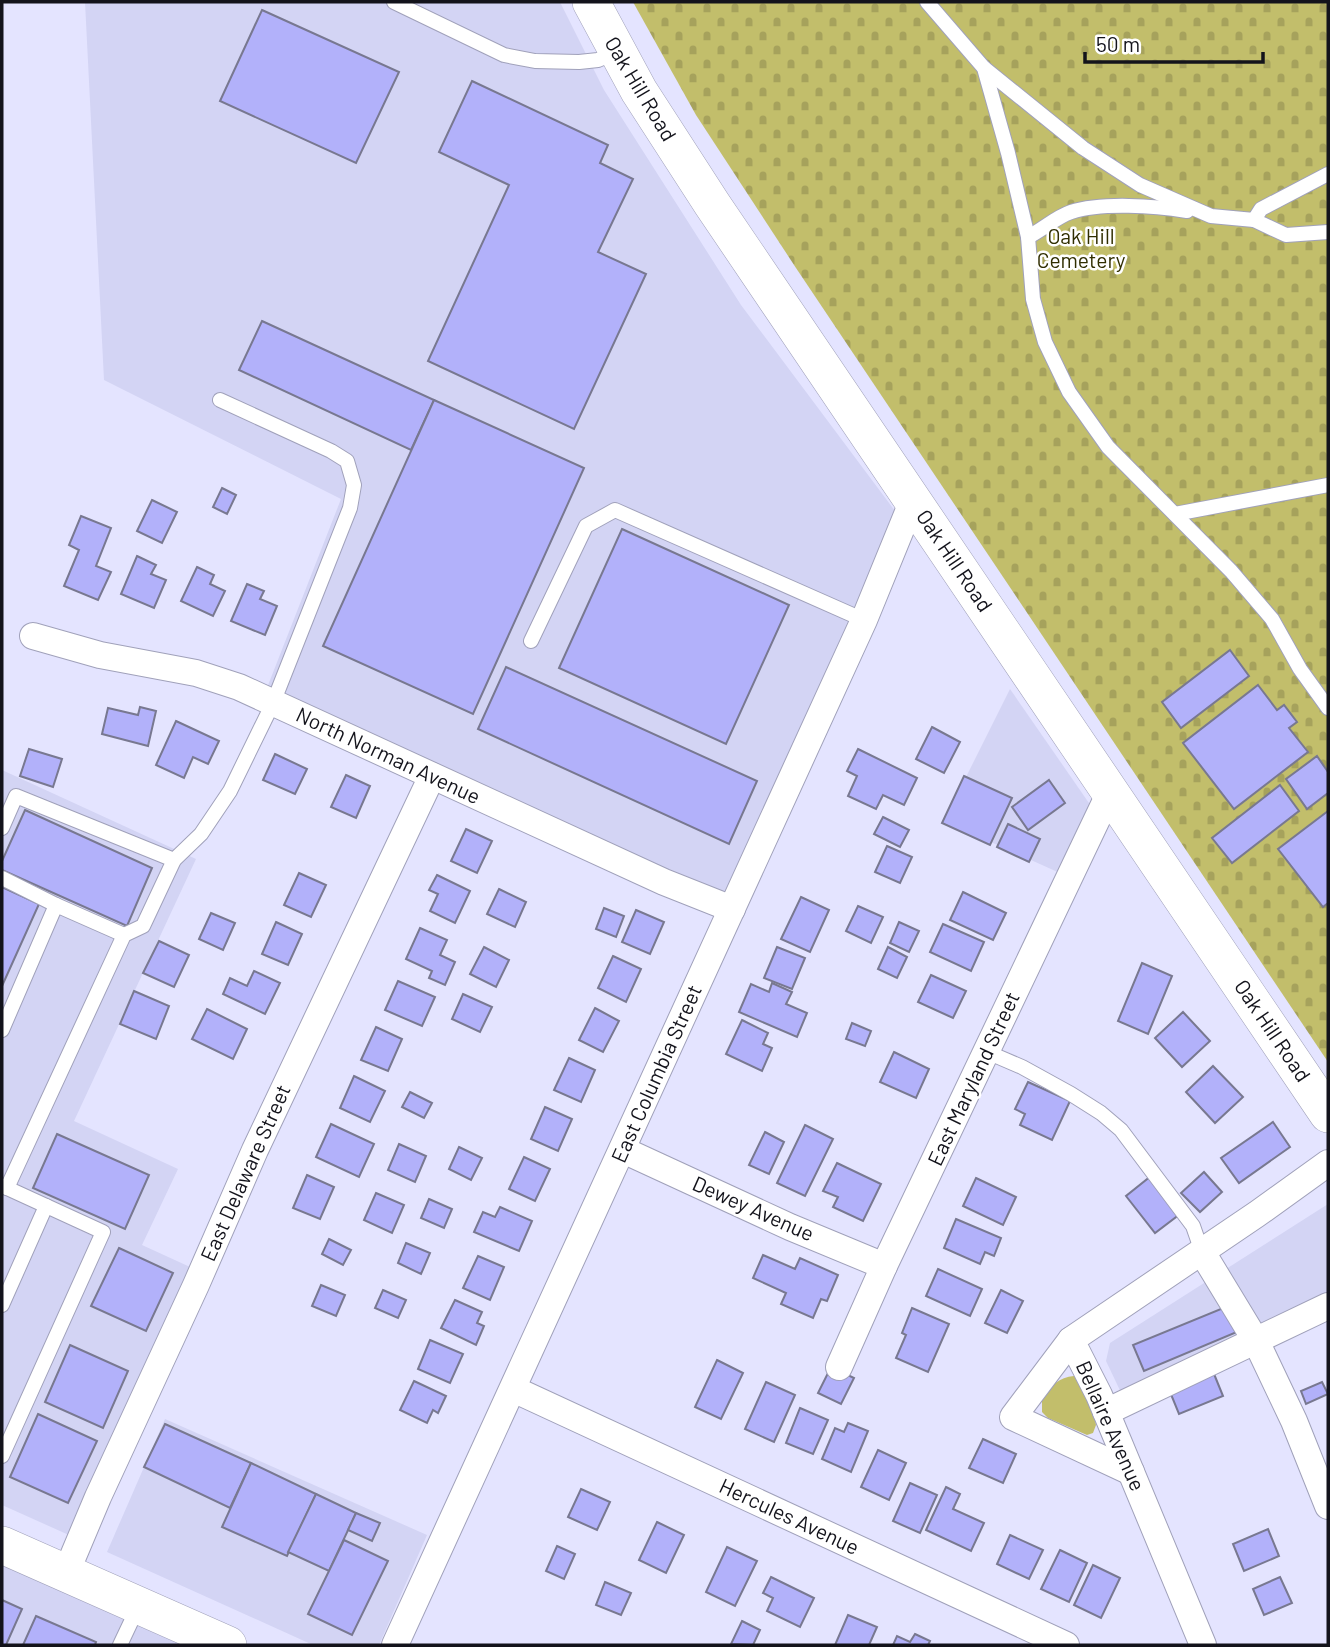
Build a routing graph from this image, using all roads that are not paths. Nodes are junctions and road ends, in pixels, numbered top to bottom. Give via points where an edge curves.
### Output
1 (394, 2) edge
2 (590, 2) edge
3 (927, 2) edge
4 (617, 52) junction
5 (984, 68) junction
6 (1328, 174) edge
7 (1212, 216) junction
8 (1254, 220) junction
9 (1328, 232) edge
10 (1028, 237) junction
11 (220, 400) dead end
12 (1328, 485) edge
13 (913, 500) junction
14 (1175, 514) junction
15 (863, 620) junction
16 (33, 636) dead end
17 (531, 641) dead end
18 (273, 703) junction
19 (1328, 708) edge
20 (432, 776) junction
21 (1110, 792) junction
22 (2, 828) edge
23 (174, 860) junction
24 (2, 878) edge
25 (56, 905) junction
26 (732, 909) junction
27 (124, 935) junction
28 (2, 1030) edge
29 (987, 1052) junction
30 (1328, 1114) edge
31 (623, 1150) junction
32 (1328, 1163) edge
33 (4, 1187) edge
34 (46, 1206) junction
35 (1202, 1252) junction
36 (884, 1266) junction
37 (2, 1306) edge
38 (1328, 1306) edge
39 (1072, 1340) junction
40 (1256, 1340) junction
41 (839, 1367) dead end
42 (513, 1389) junction
43 (1106, 1412) junction
44 (2, 1456) edge
45 (1131, 1472) junction
46 (1328, 1506) edge
47 (2, 1545) edge
48 (66, 1573) junction
49 (139, 1606) junction
50 (120, 1645) edge
51 (228, 1645) edge
52 (395, 1645) edge
53 (1066, 1645) edge
54 (1203, 1645) edge

1 - 4 lane via 504,55 579,62
2 - 4 main road, Oak Hill Road
3 - 5 lane
4 - 13 main road, Oak Hill Road via 712,204
5 - 7 lane via 1083,148 1140,185
5 - 10 lane
6 - 8 lane via 1261,209
7 - 8 lane
7 - 10 lane via 1155,206 1110,207 1070,212
8 - 9 lane via 1286,235
10 - 14 lane via 1033,299 1045,342 1069,392 1108,447
11 - 18 lane via 347,461 354,485 350,509
12 - 14 lane
13 - 15 street, East Columbia Street
13 - 21 main road, Oak Hill Road
14 - 19 lane via 1272,619
15 - 17 lane via 615,510 586,526
15 - 26 street, East Columbia Street
16 - 18 street, North Norman Avenue via 100,655 197,673
18 - 20 street, North Norman Avenue
18 - 23 lane via 230,791 201,834
20 - 26 street, North Norman Avenue
20 - 48 street, East Delaware Street via 255,1150
21 - 29 street, East Maryland Street
21 - 30 main road, Oak Hill Road
22 - 23 lane via 16,796
23 - 27 lane via 143,926
24 - 25 lane
25 - 27 lane
25 - 28 lane
26 - 31 street, East Columbia Street
27 - 33 lane
29 - 35 lane via 1071,1094 1121,1130 1193,1226
29 - 36 street, East Maryland Street
31 - 36 street, Dewey Avenue
31 - 42 street, East Columbia Street
32 - 35 street, Bellaire Avenue
33 - 34 lane
34 - 37 lane
34 - 44 lane via 103,1232
35 - 39 street, Bellaire Avenue
35 - 40 street
36 - 41 street, East Maryland Street
38 - 40 street
39 - 43 street, Bellaire Avenue
39 - 45 street via 1013,1417
40 - 43 street
40 - 46 street
42 - 52 street, East Columbia Street
42 - 53 street, Hercules Avenue
43 - 45 street, Bellaire Avenue
45 - 54 street, Bellaire Avenue
47 - 48 main road
48 - 49 main road
49 - 50 lane
49 - 51 main road

